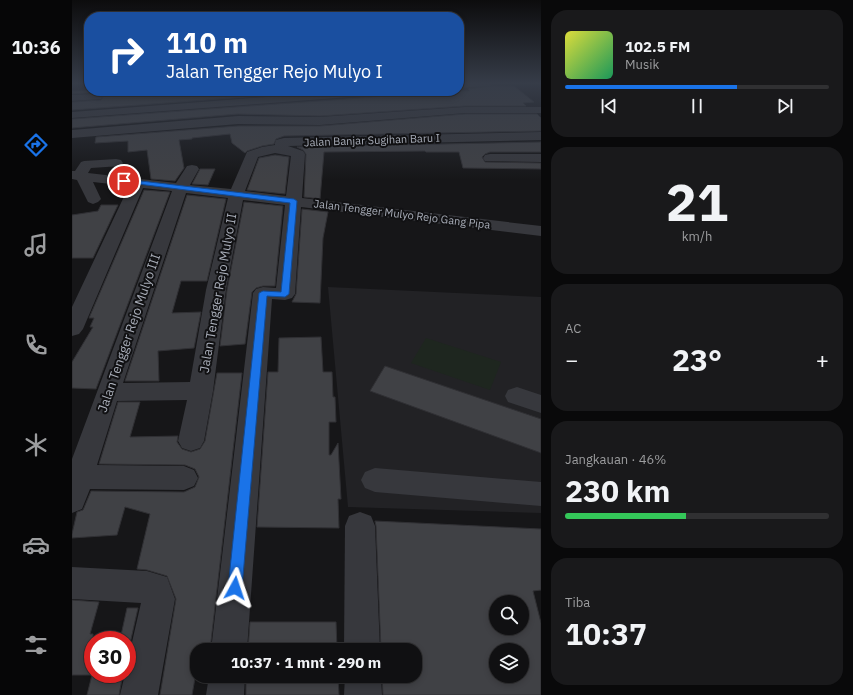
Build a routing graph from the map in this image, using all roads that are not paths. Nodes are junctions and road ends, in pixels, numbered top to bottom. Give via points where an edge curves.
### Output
1 (94, 115) edge
2 (190, 115) edge
3 (393, 115) edge
4 (189, 124) junction
5 (91, 133) junction
6 (72, 134) edge
7 (541, 136) edge
8 (283, 149) junction
9 (490, 158) dead end
10 (541, 158) edge
11 (116, 163) dead end
12 (192, 169) dead end
13 (78, 176) edge
14 (138, 183) junction
15 (180, 189) junction
16 (236, 195) junction
17 (93, 199) dead end
18 (294, 201) junction
19 (541, 231) edge
20 (72, 329) edge
21 (201, 391) junction
22 (108, 392) junction
23 (517, 396) dead end
24 (541, 404) edge
25 (191, 441) dead end
26 (184, 478) dead end
27 (375, 480) dead end
28 (76, 489) edge
29 (541, 494) edge
30 (360, 526) dead end
31 (72, 583) edge
32 (230, 643) edge
33 (362, 643) edge
34 (226, 683) edge
35 (362, 683) edge
36 (140, 695) edge
37 (225, 695) edge
38 (363, 695) edge

1 - 5 street
2 - 4 street
3 - 4 street via 320,121 238,120
4 - 5 street
5 - 6 street
7 - 8 street, Jalan Banjar Sugihan Baru I via 284,142 281,143
8 - 16 street, Jalan Tengger Rejo Mulyo II via 252,155
8 - 18 street via 298,154
9 - 10 street
11 - 13 street via 86,165
12 - 15 street, Jalan Tengger Rejo Mulyo III
13 - 14 street, Jalan Tengger Mulyo Rejo Gang Pipa
13 - 17 street
14 - 15 street, Jalan Tengger Mulyo Rejo Gang Pipa
14 - 20 street
15 - 16 street, Jalan Tengger Mulyo Rejo Gang Pipa
15 - 22 street, Jalan Tengger Rejo Mulyo III
16 - 18 street, Jalan Tengger Mulyo Rejo Gang Pipa
16 - 21 street, Jalan Tengger Rejo Mulyo II via 216,290
18 - 19 street, Jalan Tengger Mulyo Rejo Gang Pipa
18 - 32 street via 285,294 263,293
21 - 22 street
21 - 25 street, Jalan Tengger Rejo Mulyo II
22 - 28 street, Jalan Tengger Rejo Mulyo III
23 - 24 street
26 - 28 street
27 - 29 street
30 - 33 street
31 - 36 street via 155,589 158,599
34 - 37 street
35 - 38 street

